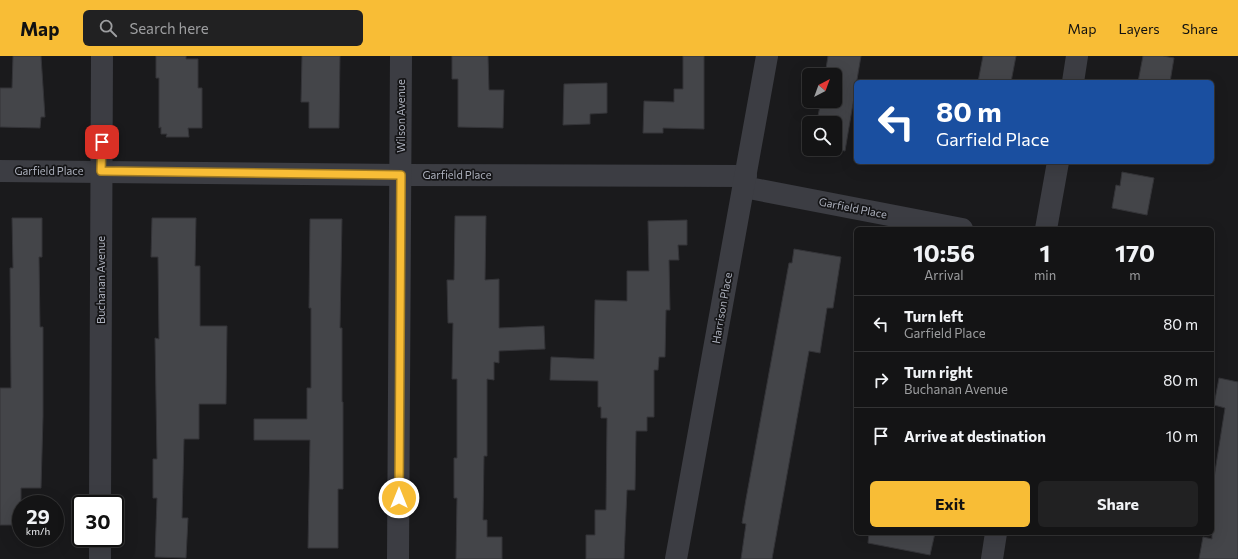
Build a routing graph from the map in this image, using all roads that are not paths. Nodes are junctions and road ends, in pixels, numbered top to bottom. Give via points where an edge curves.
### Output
1 (102, 56) edge
2 (401, 56) edge
3 (767, 56) edge
4 (1077, 56) edge
5 (1073, 80) edge
6 (1058, 164) edge
7 (0, 171) edge
8 (101, 171) junction
9 (401, 175) junction
10 (745, 181) junction
11 (953, 227) edge
12 (1046, 227) edge
13 (100, 495) edge
14 (996, 535) edge
15 (100, 547) edge
16 (100, 559) edge
17 (398, 559) edge
18 (676, 559) edge
19 (992, 559) edge

1 - 8 street, Buchanan Avenue
2 - 9 street, Wilson Avenue
3 - 10 street, Harrison Place
4 - 5 street
6 - 12 street
7 - 8 street, Garfield Place
8 - 9 street, Garfield Place
8 - 13 street, Buchanan Avenue
9 - 10 street, Garfield Place
9 - 17 street, Wilson Avenue
10 - 11 street, Garfield Place
10 - 18 street, Harrison Place
14 - 19 street
15 - 16 street

